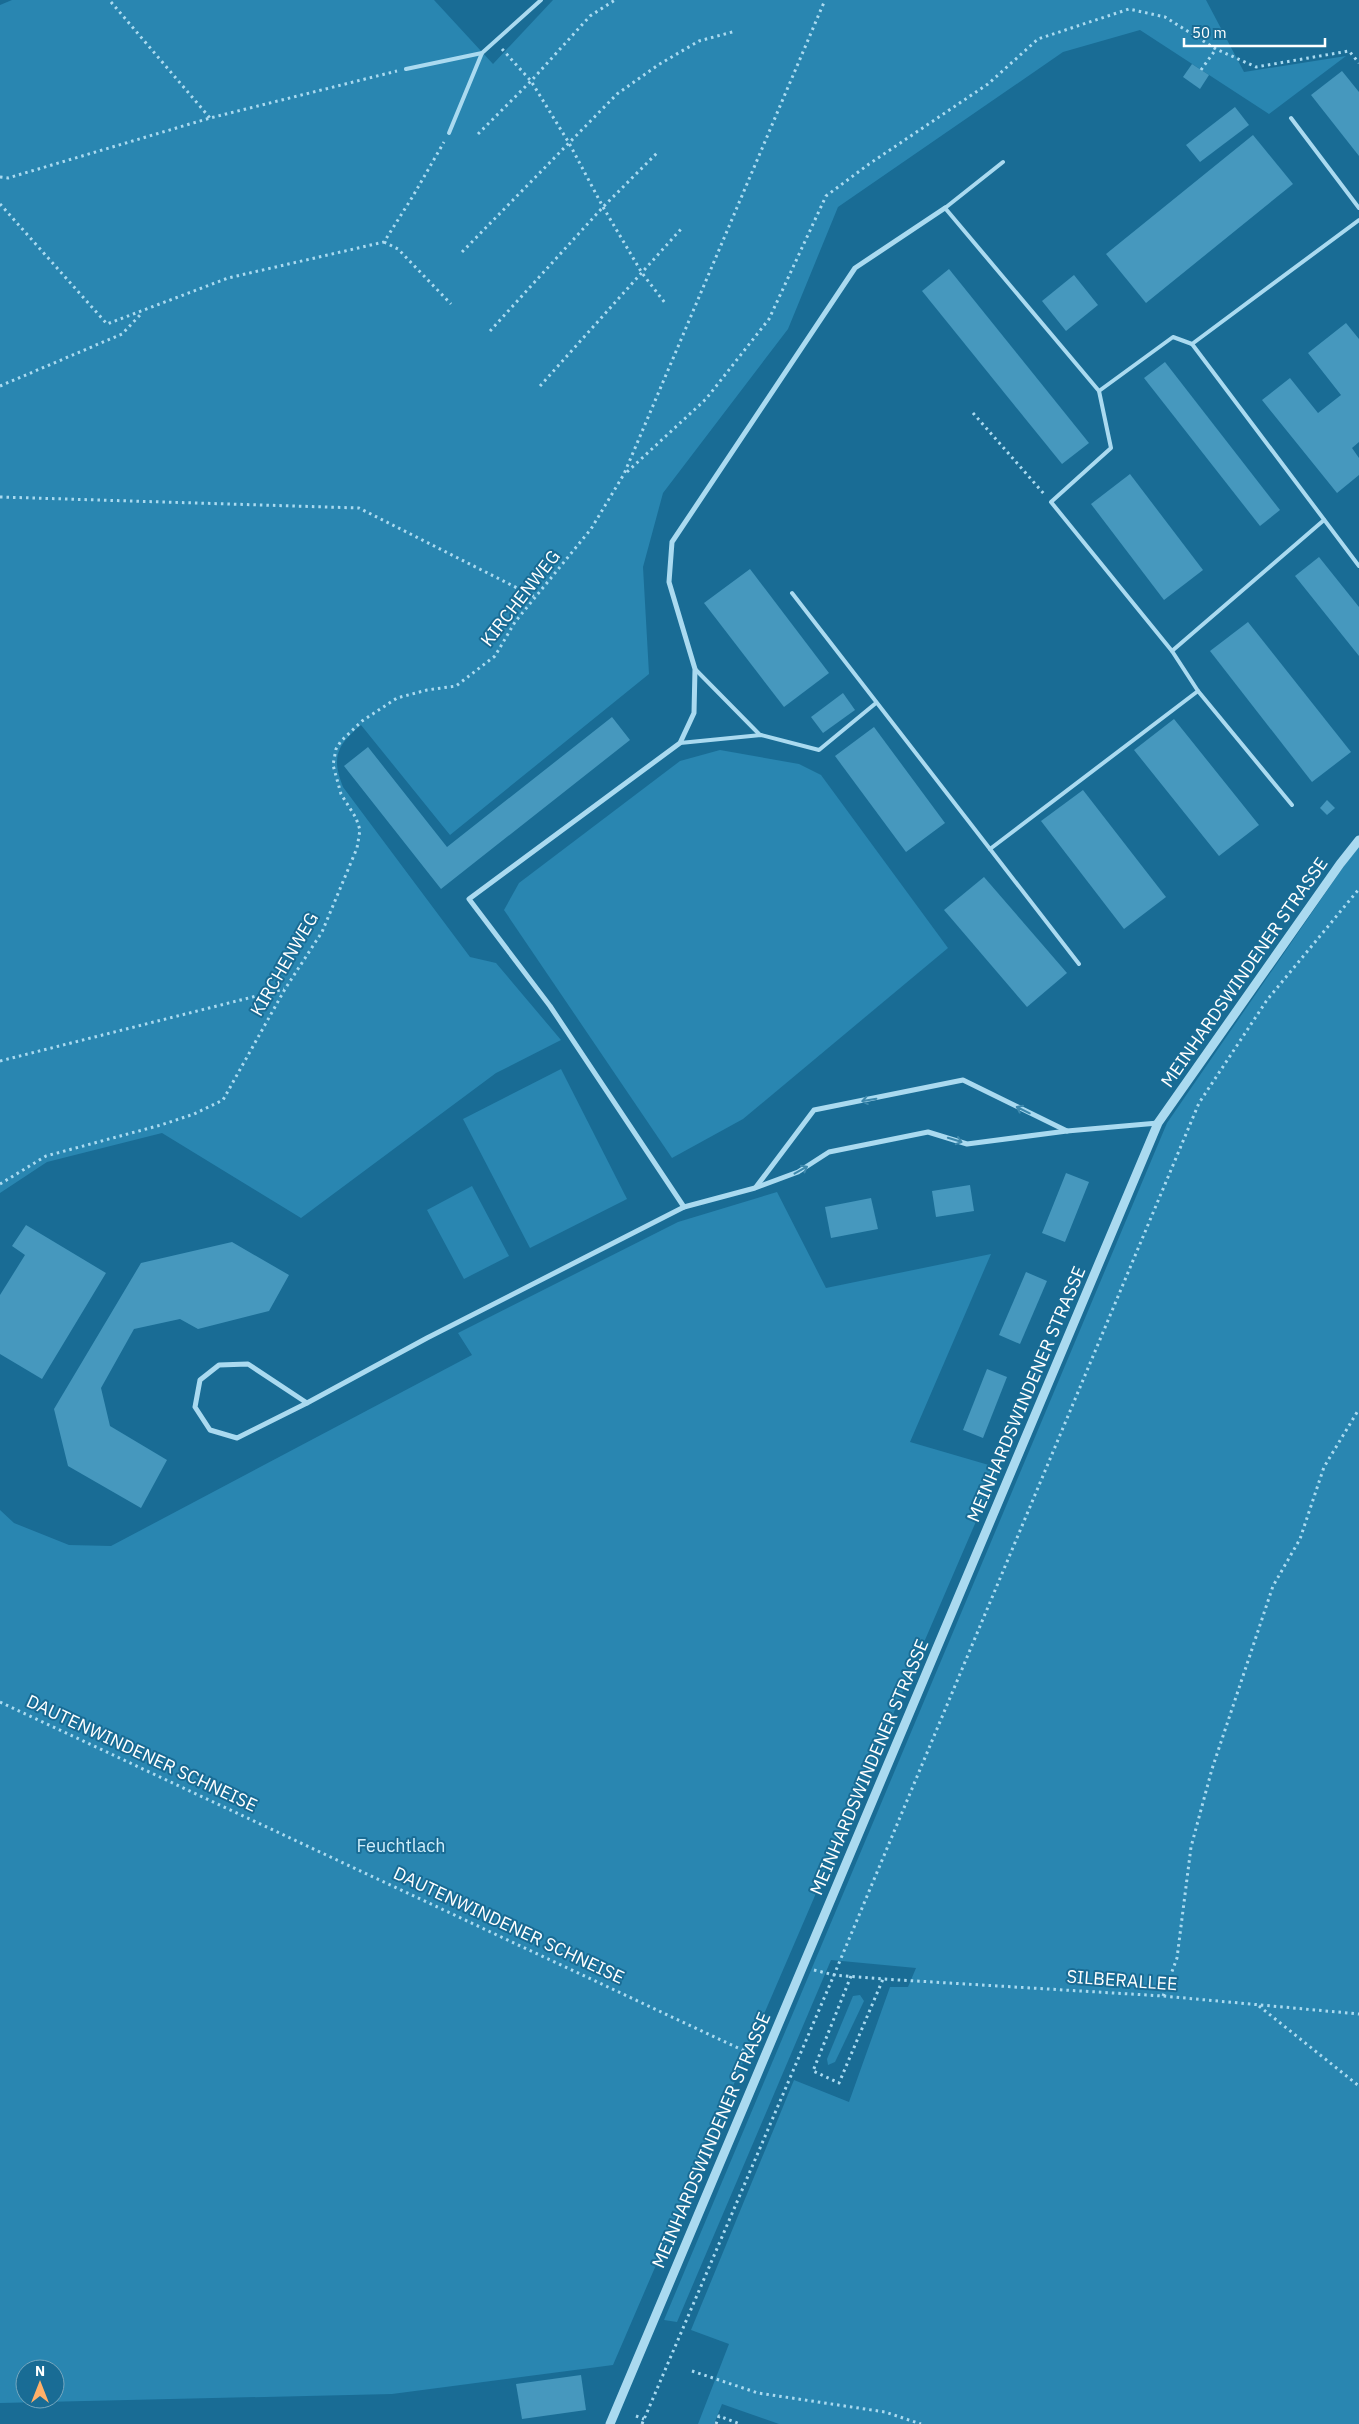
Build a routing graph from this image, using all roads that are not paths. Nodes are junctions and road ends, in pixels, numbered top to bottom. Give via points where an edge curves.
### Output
1 (541, 0) edge
2 (482, 53) junction
3 (406, 69) road end
4 (1290, 118) dead end
5 (449, 133) road end
6 (1002, 162) dead end
7 (945, 208) junction
8 (1359, 208) edge
9 (1359, 220) edge
10 (1192, 344) junction
11 (1099, 391) junction
12 (1324, 520) junction
13 (1359, 566) edge
14 (792, 593) dead end
15 (1172, 651) junction
16 (695, 670) junction
17 (1198, 691) junction
18 (876, 703) junction
19 (760, 735) junction
20 (680, 743) junction
21 (1292, 805) dead end
22 (1359, 840) edge
23 (990, 849) junction
24 (1080, 964) dead end
25 (1158, 1123) junction
26 (1067, 1131) junction
27 (755, 1188) junction
28 (684, 1208) junction
29 (307, 1403) junction
30 (610, 2424) edge

1 - 2 lane
2 - 3 lane
2 - 5 lane
4 - 8 lane
6 - 7 lane
7 - 11 lane
7 - 16 street via 856,268 672,542 669,582
9 - 10 lane
10 - 11 lane via 1172,337
10 - 12 lane
11 - 15 lane via 1111,448 1051,502
12 - 13 lane
12 - 15 lane
14 - 18 lane
15 - 17 lane
16 - 19 lane
16 - 20 street via 694,713
17 - 21 lane
17 - 23 lane
18 - 19 lane via 819,750
18 - 23 lane
19 - 20 lane
20 - 28 street via 469,899 550,1006
22 - 25 street, MEINHARDSWINDENER STRASSE
23 - 24 lane
25 - 26 street
25 - 30 street, MEINHARDSWINDENER STRASSE
27 -> 26 street via 798,1172 829,1152 928,1132 967,1144
26 -> 27 street via 963,1080 814,1110
27 - 28 street
28 - 29 street via 427,1338
29 - 29 street via 248,1364 219,1365 200,1380 195,1407 210,1430 237,1438

